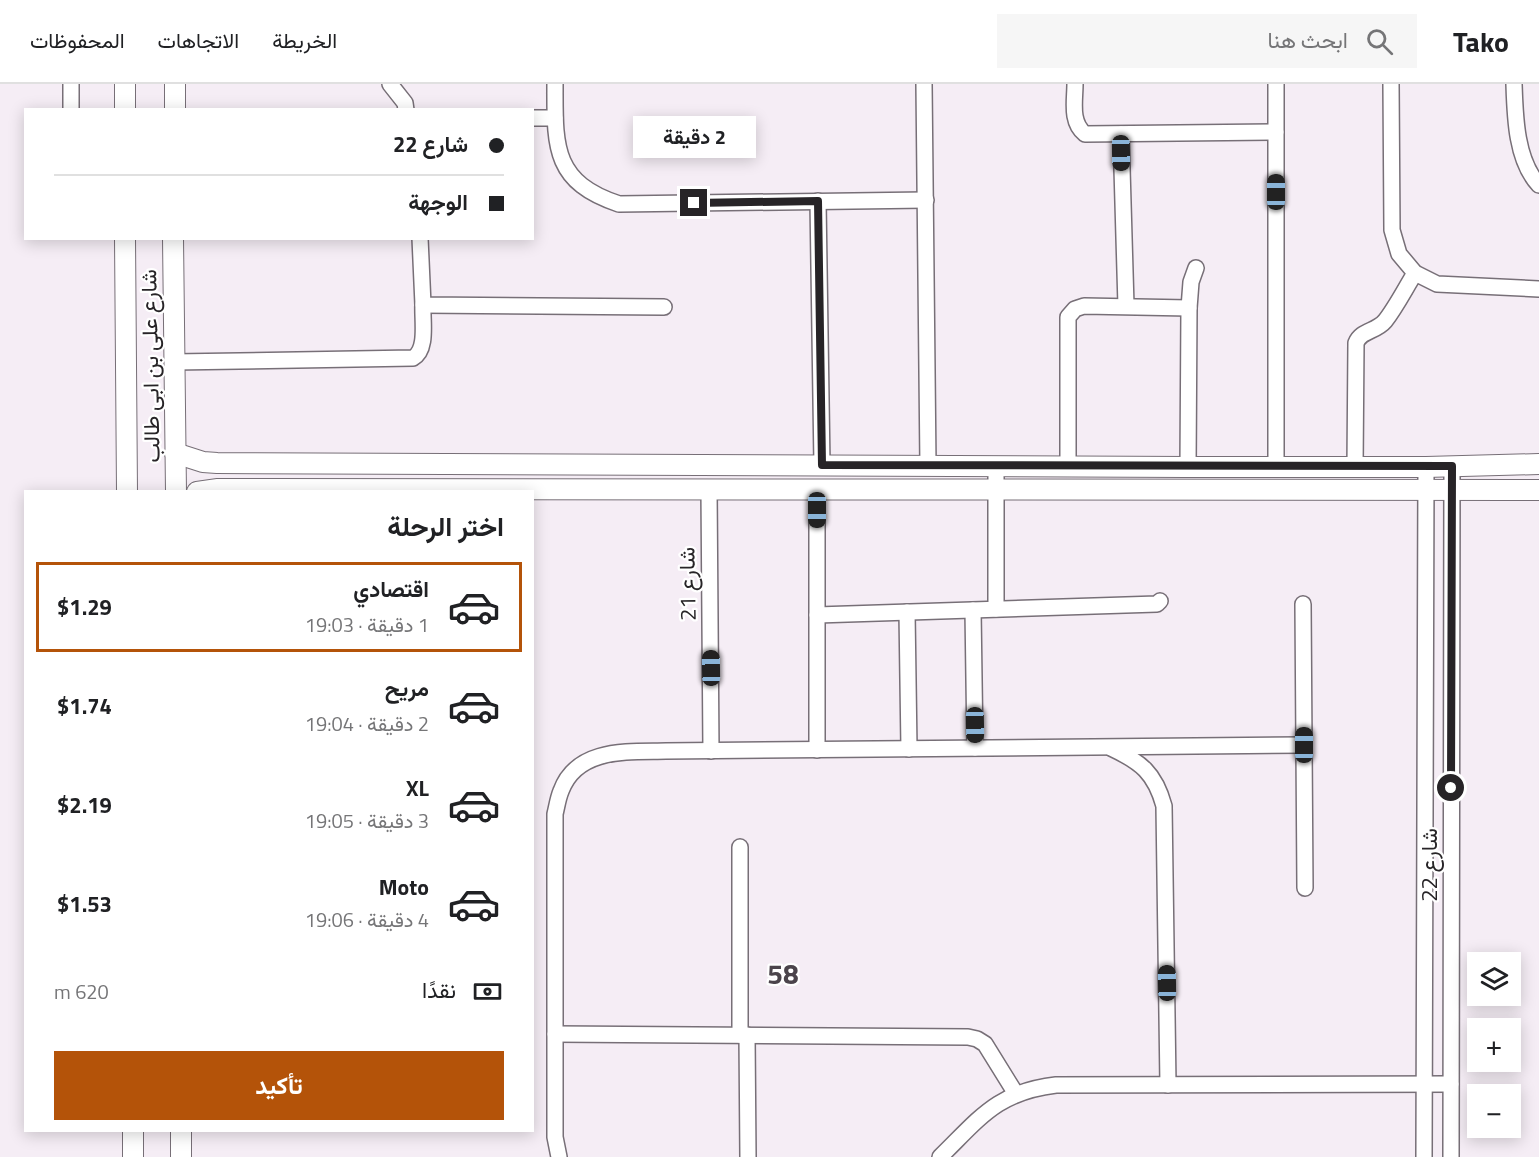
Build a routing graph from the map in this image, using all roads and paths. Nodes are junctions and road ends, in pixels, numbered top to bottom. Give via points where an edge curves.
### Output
1 (71, 84) edge
2 (125, 84) edge
3 (175, 84) edge
4 (390, 84) edge
5 (555, 84) edge
6 (924, 84) edge
7 (1075, 84) edge
8 (1276, 84) edge
9 (1391, 84) edge
10 (1514, 84) edge
11 (71, 108) edge
12 (125, 108) edge
13 (174, 108) edge
14 (405, 108) edge
15 (534, 118) edge
16 (555, 118) junction
17 (1276, 132) junction
18 (1121, 134) junction
19 (1539, 185) edge
20 (926, 200) junction
21 (818, 201) junction
22 (125, 240) edge
23 (173, 240) edge
24 (420, 240) edge
25 (1196, 268) dead end
26 (1415, 273) junction
27 (1539, 289) edge
28 (423, 305) junction
29 (1126, 306) junction
30 (664, 307) dead end
31 (1189, 308) junction
32 (174, 362) junction
33 (175, 453) junction
34 (1539, 464) edge
35 (799, 465) junction
36 (825, 465) junction
37 (928, 466) junction
38 (996, 466) junction
39 (1068, 466) junction
40 (1355, 466) junction
41 (1426, 466) junction
42 (1452, 466) junction
43 (1188, 467) junction
44 (1276, 467) junction
45 (709, 489) junction
46 (815, 489) junction
47 (996, 489) junction
48 (127, 490) edge
49 (176, 490) edge
50 (211, 490) edge
51 (393, 490) edge
52 (1426, 490) junction
53 (1451, 490) junction
54 (1539, 490) edge
55 (1160, 601) dead end
56 (1303, 604) dead end
57 (996, 609) junction
58 (973, 610) junction
59 (908, 612) junction
60 (817, 615) junction
61 (1304, 745) junction
62 (1108, 747) junction
63 (975, 748) junction
64 (909, 749) junction
65 (817, 750) junction
66 (711, 751) junction
67 (1425, 788) junction
68 (1451, 788) junction
69 (740, 847) dead end
70 (1305, 888) dead end
71 (555, 1034) junction
72 (743, 1035) junction
73 (1425, 1084) junction
74 (1451, 1084) junction
75 (1168, 1085) junction
76 (1016, 1094) junction
77 (133, 1132) edge
78 (181, 1132) edge
79 (133, 1157) edge
80 (182, 1157) edge
81 (559, 1157) edge
82 (748, 1157) edge
83 (940, 1157) edge
84 (1424, 1157) edge
85 (1451, 1157) edge

1 - 11 street
2 - 12 street
3 - 13 street
4 - 14 street
5 - 16 street
6 - 20 street
7 - 18 street via 1078,129 1085,134
8 - 17 street
9 - 26 street via 1392,230 1399,254
10 - 19 street via 1515,123 1526,165
15 - 16 street
16 - 21 street via 557,147 567,168 582,186 619,204
17 - 18 street
17 - 44 street
18 - 29 street
20 - 21 street
20 - 37 street
21 - 36 street
22 - 48 street, شارع على بن ابى طالب
23 - 32 street, شارع على بن ابى طالب
24 - 28 street
25 - 31 street
26 - 27 street via 1437,284
26 - 40 street via 1385,321 1363,333 1356,343
28 - 30 street
28 - 32 street via 422,348 413,358
29 - 31 street
29 - 39 street via 1084,306 1068,317
31 - 43 street
32 - 33 street, شارع على بن ابى طالب
33 - 35 street via 217,463
33 - 49 street, شارع على بن ابى طالب
34 - 42 street
35 - 36 street
35 - 46 street
36 - 37 street
36 - 46 street
37 - 38 street
38 - 39 street
38 - 47 street
39 - 43 street
40 - 41 street
40 - 44 street
41 - 42 street
41 - 52 street, شارع 22
42 - 53 street, شارع 22
43 - 44 street
45 - 46 street
45 - 51 street
45 - 66 street, شارع 21
46 - 47 street
46 - 60 street
47 - 52 street
47 - 57 street
50 - 51 street
52 - 53 street
52 - 67 street, شارع 22
53 - 54 street
53 - 68 street, شارع 22
55 - 57 street
56 - 61 street
57 - 58 street
58 - 59 street
58 - 63 street
59 - 60 street
59 - 64 street
60 - 65 street
61 - 62 street
61 - 70 street
62 - 63 street
62 - 75 street via 1139,763 1151,775 1164,806
63 - 64 street
64 - 65 street
65 - 66 street
66 - 71 street via 616,752 594,758 575,770 562,789 555,814
67 - 68 street
67 - 73 street, شارع 22
68 - 74 street, شارع 22
69 - 72 street
71 - 72 street
71 - 81 street via 555,1137
72 - 76 street via 968,1037 985,1044
72 - 82 street
73 - 74 street
73 - 75 street
73 - 84 street, شارع 22
74 - 85 street, شارع 22
75 - 76 street via 1056,1085
76 - 83 street via 993,1106
77 - 79 street
78 - 80 street

